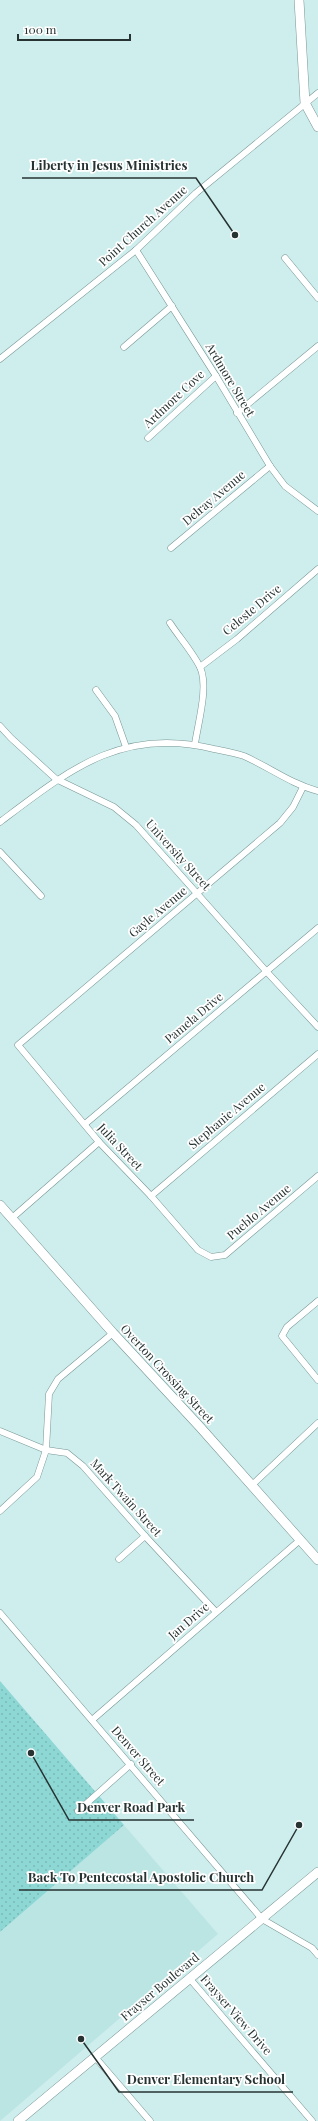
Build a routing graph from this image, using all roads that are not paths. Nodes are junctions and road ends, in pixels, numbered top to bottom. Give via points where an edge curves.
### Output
1 (299, 0) edge
2 (318, 93) edge
3 (305, 103) junction
4 (318, 127) edge
5 (136, 250) junction
6 (285, 258) dead end
7 (318, 298) edge
8 (172, 306) junction
9 (318, 346) edge
10 (124, 347) dead end
11 (0, 359) edge
12 (216, 376) junction
13 (237, 413) junction
14 (148, 438) dead end
15 (270, 466) junction
16 (318, 511) edge
17 (171, 548) dead end
18 (318, 569) edge
19 (170, 623) dead end
20 (200, 666) junction
21 (96, 690) dead end
22 (0, 726) edge
23 (195, 744) junction
24 (126, 748) junction
25 (56, 779) junction
26 (303, 787) junction
27 (318, 791) edge
28 (0, 822) edge
29 (0, 852) edge
30 (197, 893) junction
31 (41, 896) dead end
32 (318, 928) edge
33 (266, 972) junction
34 (318, 1027) edge
35 (18, 1045) joint
36 (318, 1054) edge
37 (85, 1124) junction
38 (99, 1142) junction
39 (318, 1176) edge
40 (150, 1196) junction
41 (0, 1205) edge
42 (12, 1218) junction
43 (210, 1257) joint
44 (318, 1301) edge
45 (113, 1333) junction
46 (318, 1380) edge
47 (318, 1423) edge
48 (0, 1431) edge
49 (46, 1450) junction
50 (252, 1485) junction
51 (0, 1511) edge
52 (145, 1536) junction
53 (300, 1540) junction
54 (119, 1559) dead end
55 (318, 1560) edge
56 (216, 1612) junction
57 (0, 1613) edge
58 (92, 1720) junction
59 (131, 1764) junction
60 (78, 1811) dead end
61 (318, 1872) edge
62 (262, 1919) junction
63 (318, 1955) edge
64 (190, 1979) junction
65 (95, 2057) junction
66 (18, 2121) edge
67 (150, 2121) edge
68 (312, 2121) edge

1 - 3 street
2 - 3 street, Point Church Avenue
3 - 4 street
3 - 5 street, Point Church Avenue via 196,193
5 - 8 street, Ardmore Street
5 - 11 street, Point Church Avenue
6 - 7 street
8 - 10 street
8 - 12 street, Ardmore Street
9 - 13 street
12 - 13 street, Ardmore Street
12 - 14 street, Ardmore Cove
13 - 15 street, Ardmore Street
15 - 16 street, Ardmore Street via 285,486
15 - 17 street, Delray Avenue
18 - 20 street, Celeste Drive via 237,639
19 - 20 street
20 - 23 street via 202,698
21 - 24 street via 115,716
22 - 25 street, University Street
23 - 24 street via 159,742
23 - 26 street via 243,756
24 - 25 street via 93,759
25 - 28 street
25 - 30 street, University Street via 114,807 136,825
26 - 27 street
26 - 30 street, Gayle Avenue via 293,807 280,823
29 - 31 street
30 - 33 street, University Street
30 - 35 street, Gayle Avenue
32 - 33 street, Pamela Drive
33 - 34 street, University Street
33 - 37 street, Pamela Drive
35 - 37 street, Julia Street
36 - 40 street, Stephanie Avenue
37 - 38 street, Julia Street
38 - 40 street, Julia Street
38 - 42 street
39 - 43 street, Pueblo Avenue via 225,1255
40 - 43 street, Julia Street via 198,1250
41 - 42 street, Overton Crossing Street
42 - 45 street, Overton Crossing Street
44 - 46 street via 286,1328 282,1336
45 - 49 street via 58,1379 50,1394
45 - 50 street, Overton Crossing Street
47 - 50 street
48 - 49 street, Mark Twain Street
49 - 51 street via 37,1477
49 - 52 street, Mark Twain Street via 67,1453 84,1466
50 - 53 street, Overton Crossing Street
52 - 54 street
52 - 56 street, Mark Twain Street
53 - 55 street, Overton Crossing Street
53 - 56 street, Jan Drive
56 - 58 street, Jan Drive
57 - 58 street, Denver Street
58 - 59 street, Denver Street
59 - 60 street
59 - 62 street, Denver Street
61 - 62 street, Frayser Boulevard
62 - 63 street, Denver Street via 312,1948
62 - 64 street, Frayser Boulevard
64 - 65 street, Frayser Boulevard
64 - 68 street, Frayser View Drive
65 - 66 street, Frayser Boulevard
65 - 67 street

